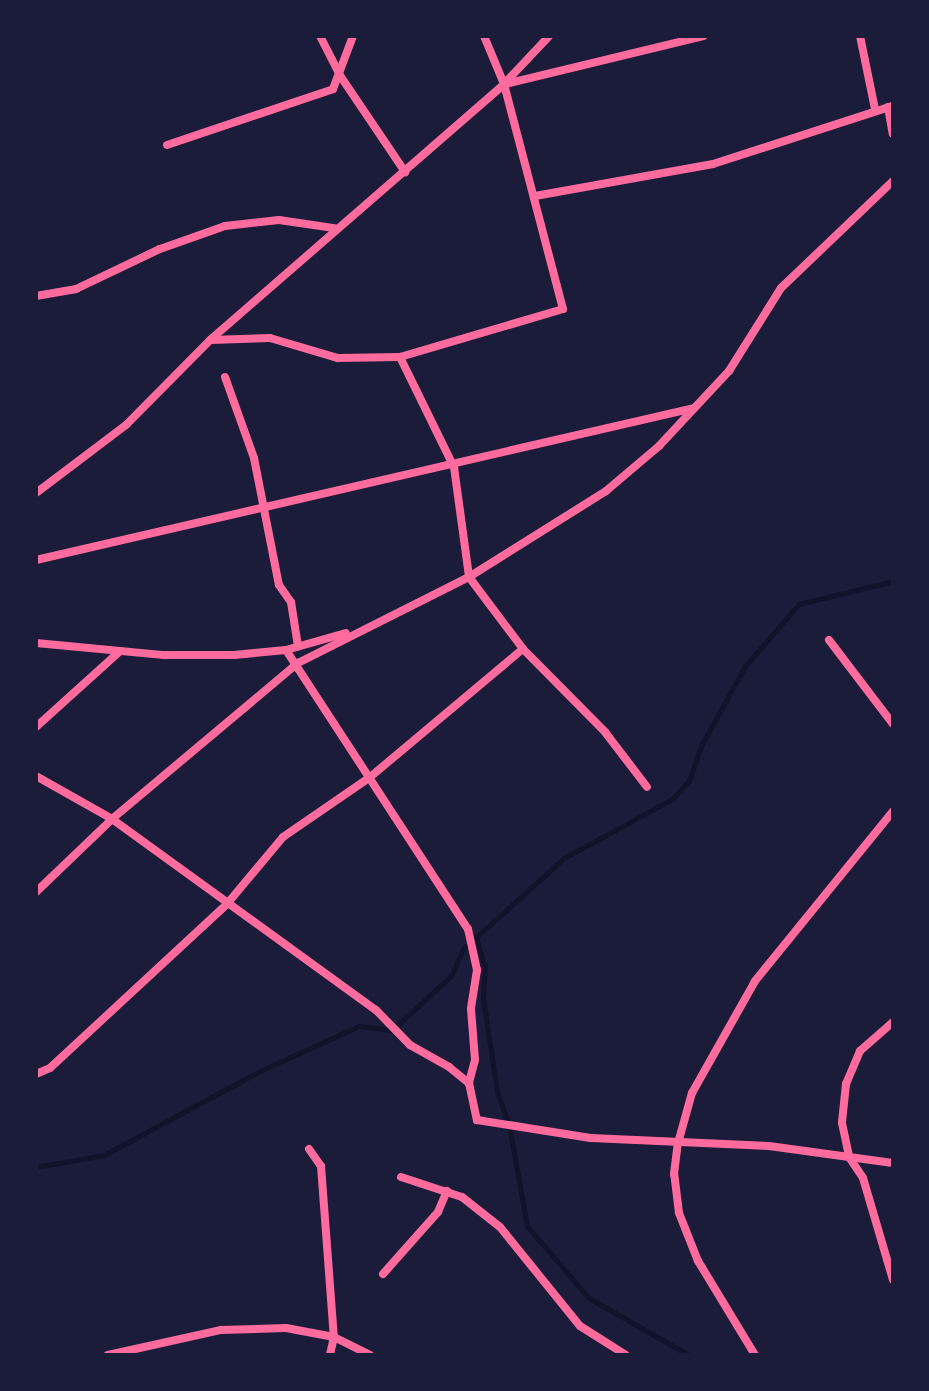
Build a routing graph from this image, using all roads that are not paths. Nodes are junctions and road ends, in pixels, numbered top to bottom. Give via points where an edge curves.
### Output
1 (320, 36) edge
2 (353, 36) edge
3 (484, 36) edge
4 (549, 36) edge
5 (703, 36) edge
6 (860, 36) edge
7 (341, 77) junction
8 (504, 84) junction
9 (891, 107) edge
10 (875, 109) junction
11 (893, 134) edge
12 (167, 145) dead end
13 (405, 172) junction
14 (893, 181) edge
15 (535, 196) junction
16 (334, 228) junction
17 (36, 296) edge
18 (210, 340) junction
19 (400, 357) junction
20 (225, 377) dead end
21 (697, 407) junction
22 (454, 467) junction
23 (36, 493) edge
24 (266, 511) junction
25 (36, 560) edge
26 (469, 577) junction
27 (363, 628) junction
28 (829, 640) dead end
29 (36, 643) edge
30 (298, 646) junction
31 (523, 649) junction
32 (286, 650) junction
33 (120, 651) junction
34 (298, 663) junction
35 (893, 724) edge
36 (36, 727) edge
37 (36, 776) edge
38 (369, 778) junction
39 (647, 787) dead end
40 (893, 811) edge
41 (112, 819) junction
42 (36, 892) edge
43 (227, 904) junction
44 (893, 1022) edge
45 (36, 1074) edge
46 (469, 1083) junction
47 (678, 1143) junction
48 (309, 1149) dead end
49 (849, 1157) junction
50 (893, 1163) edge
51 (401, 1177) dead end
52 (447, 1191) junction
53 (383, 1274) dead end
54 (893, 1280) edge
55 (334, 1337) junction
56 (108, 1355) edge
57 (330, 1355) edge
58 (370, 1355) edge
59 (626, 1355) edge
60 (755, 1355) edge

1 - 7 street
2 - 7 street
3 - 8 street
4 - 8 street
5 - 8 street
6 - 10 street
7 - 12 street via 333,89 318,96
7 - 13 street
8 - 13 street
8 - 15 street
9 - 10 street
9 - 11 street
10 - 15 street via 713,164
13 - 16 street
14 - 21 street via 781,288 729,371
15 - 19 street via 563,309
16 - 17 street via 279,220 225,226 160,249 76,289
16 - 18 street
18 - 19 street via 270,338 338,358
18 - 23 street via 126,425
19 - 22 street
20 - 24 street
21 - 22 street
21 - 26 street via 606,491
22 - 24 street
22 - 26 street
24 - 25 street
24 - 30 street via 279,585 291,602
26 - 27 street
26 - 31 street
27 - 30 street
27 - 34 street
28 - 35 street
29 - 33 street
30 - 32 street
31 - 38 street
31 - 39 street via 605,732
32 - 33 street via 234,655
32 - 34 street
33 - 36 street
34 - 38 street
34 - 41 street
37 - 41 street
38 - 43 street via 283,837
38 - 46 street via 468,929 477,970 471,1009 475,1060
40 - 47 street via 739,1005 692,1093
41 - 42 street
41 - 43 street
43 - 45 street via 50,1068
43 - 46 street
44 - 49 street via 860,1051 846,1084 842,1123
46 - 47 street via 477,1120 591,1138
47 - 49 street via 769,1146
47 - 60 street via 674,1174 679,1213 698,1261
48 - 55 street via 321,1166
49 - 50 street
49 - 54 street via 863,1178
51 - 52 street
52 - 53 street via 438,1212
52 - 59 street via 500,1227 580,1326
55 - 56 street via 286,1328 221,1330
55 - 57 street
55 - 58 street

